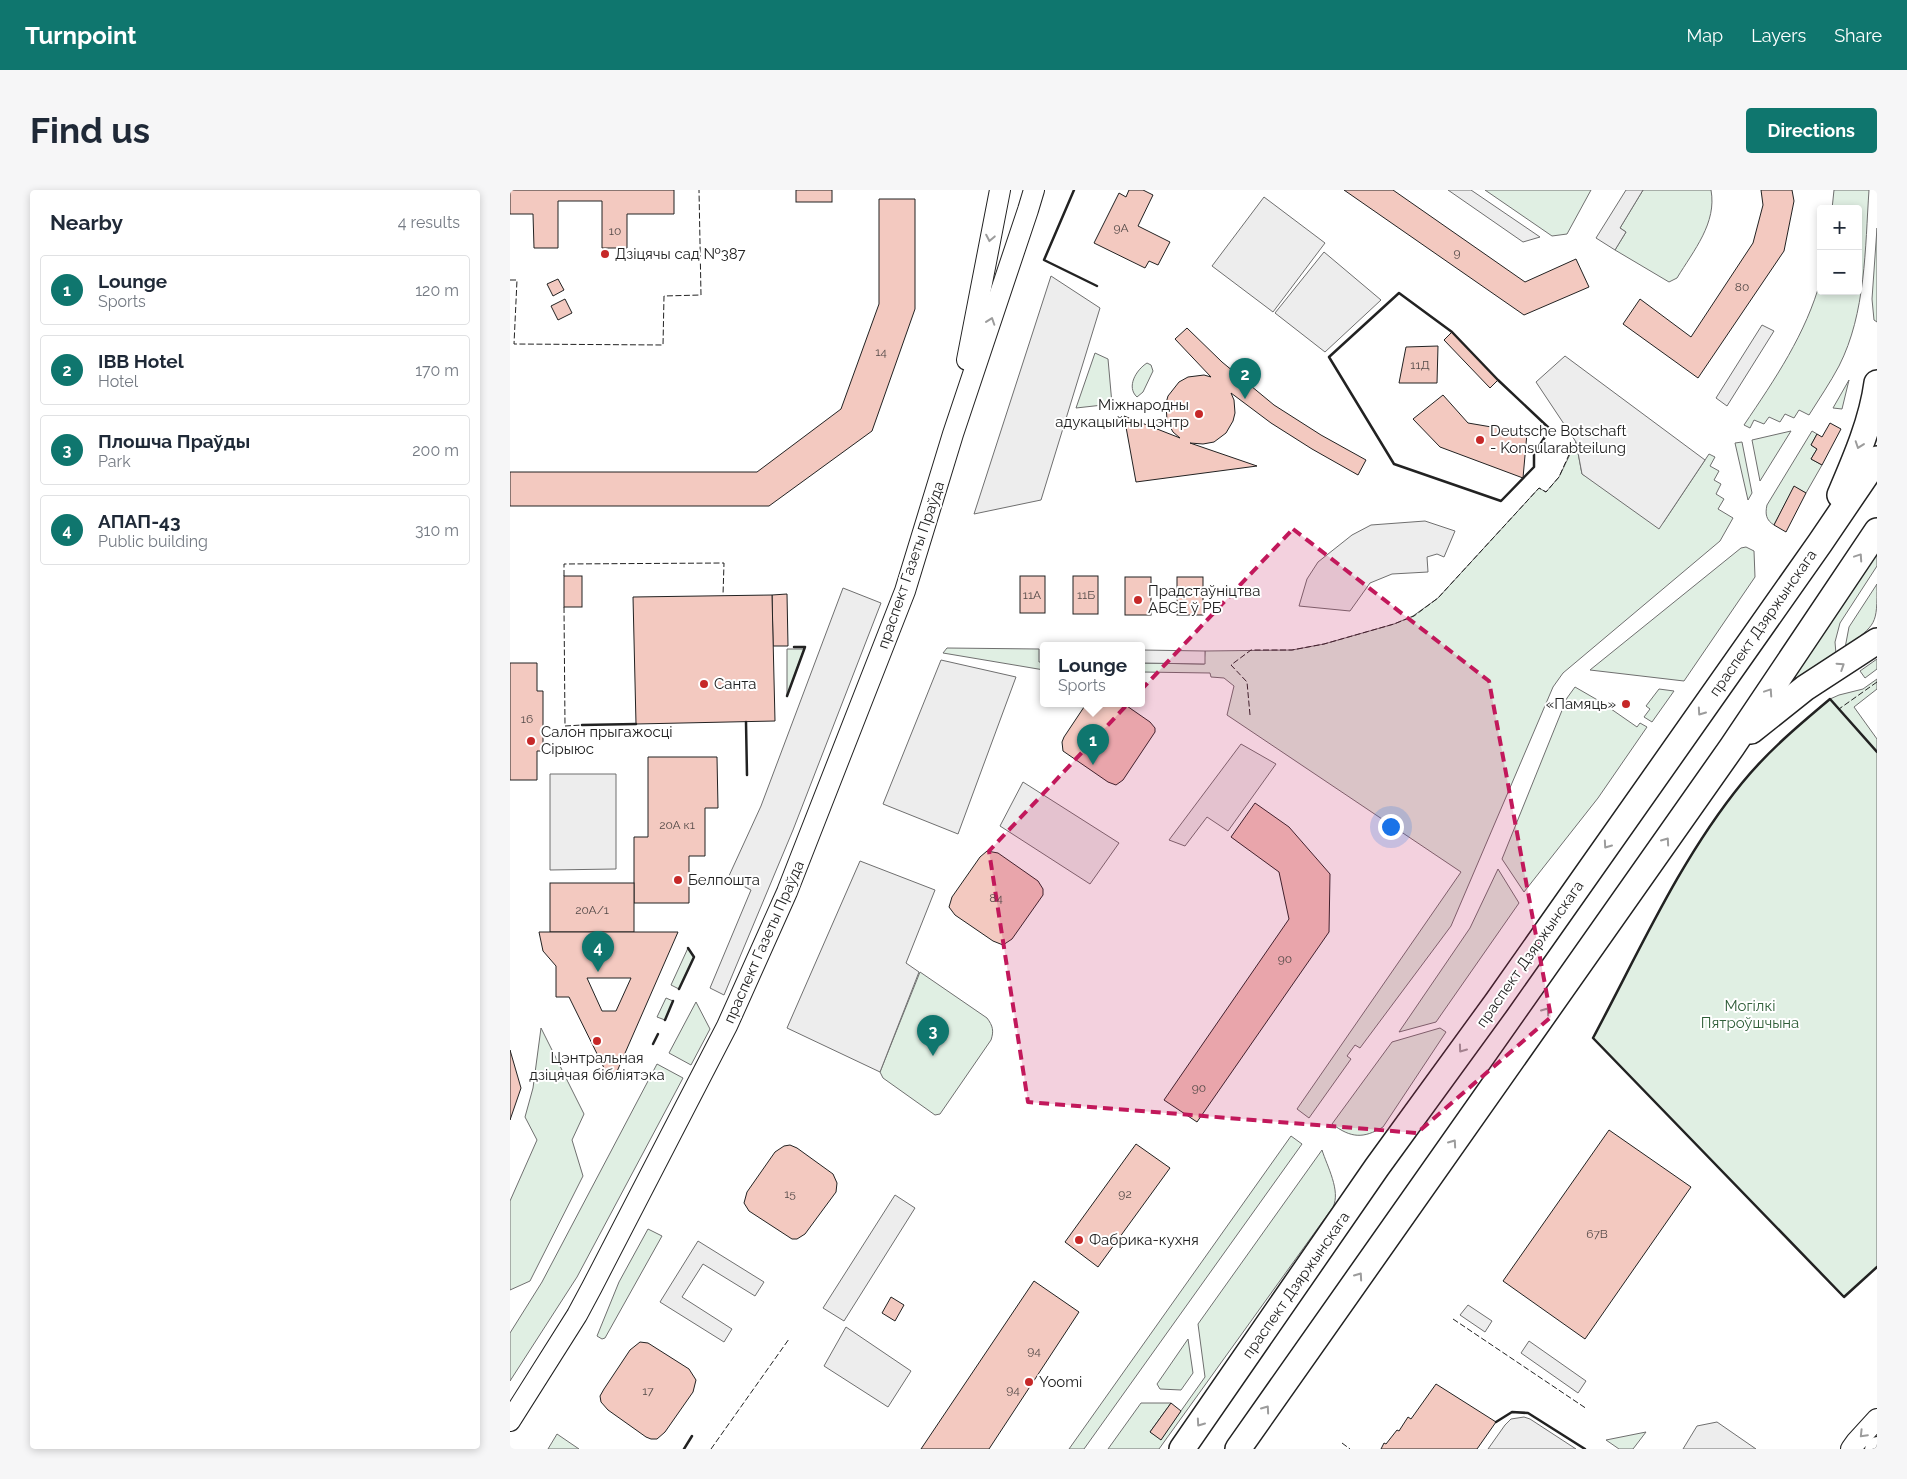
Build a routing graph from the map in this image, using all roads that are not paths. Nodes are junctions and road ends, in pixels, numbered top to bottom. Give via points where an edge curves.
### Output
1 (1000, 190) edge
2 (1034, 190) edge
3 (1877, 383) edge
4 (953, 434) junction
5 (1877, 459) edge
6 (1877, 531) edge
7 (1820, 544) junction
8 (1877, 641) edge
9 (1732, 747) junction
10 (1877, 1419) edge
11 (510, 1421) edge
12 (1182, 1449) edge
13 (1238, 1449) edge
14 (1851, 1449) edge

1 -> 4 street, праспект Газеты Праўда
4 -> 2 street, праспект Газеты Праўда
3 -> 7 main road via 1875,399 1853,463
4 - 11 street, праспект Газеты Праўда via 905,591 775,919 722,1034 577,1315
5 - 7 main road, праспект Дзяржынскага
9 -> 6 main road
7 -> 12 main road, праспект Дзяржынскага via 1377,1167
9 -> 8 main road via 1805,688
13 -> 9 main road
10 -> 14 street

